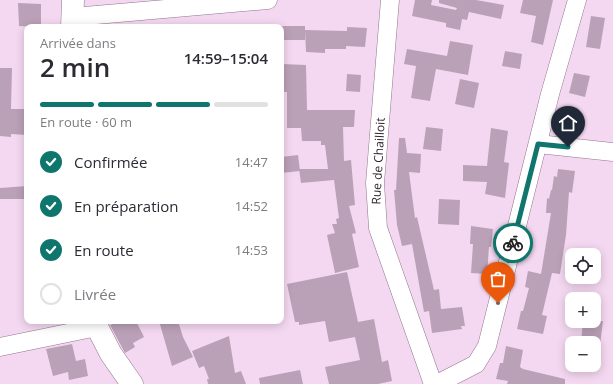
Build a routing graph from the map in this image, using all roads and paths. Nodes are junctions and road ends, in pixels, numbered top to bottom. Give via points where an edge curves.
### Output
1 (268, 0) edge
2 (390, 0) edge
3 (577, 0) edge
4 (73, 15) edge
5 (538, 144) junction
6 (613, 152) edge
7 (95, 324) edge
8 (0, 347) edge
9 (132, 384) edge
10 (433, 384) edge
11 (437, 384) edge

1 - 4 street
2 - 10 street, Rue de Chailloit via 375,205 378,228
3 - 5 street
5 - 6 street
5 - 11 street via 487,346 476,364
7 - 8 street
7 - 9 street via 111,354

